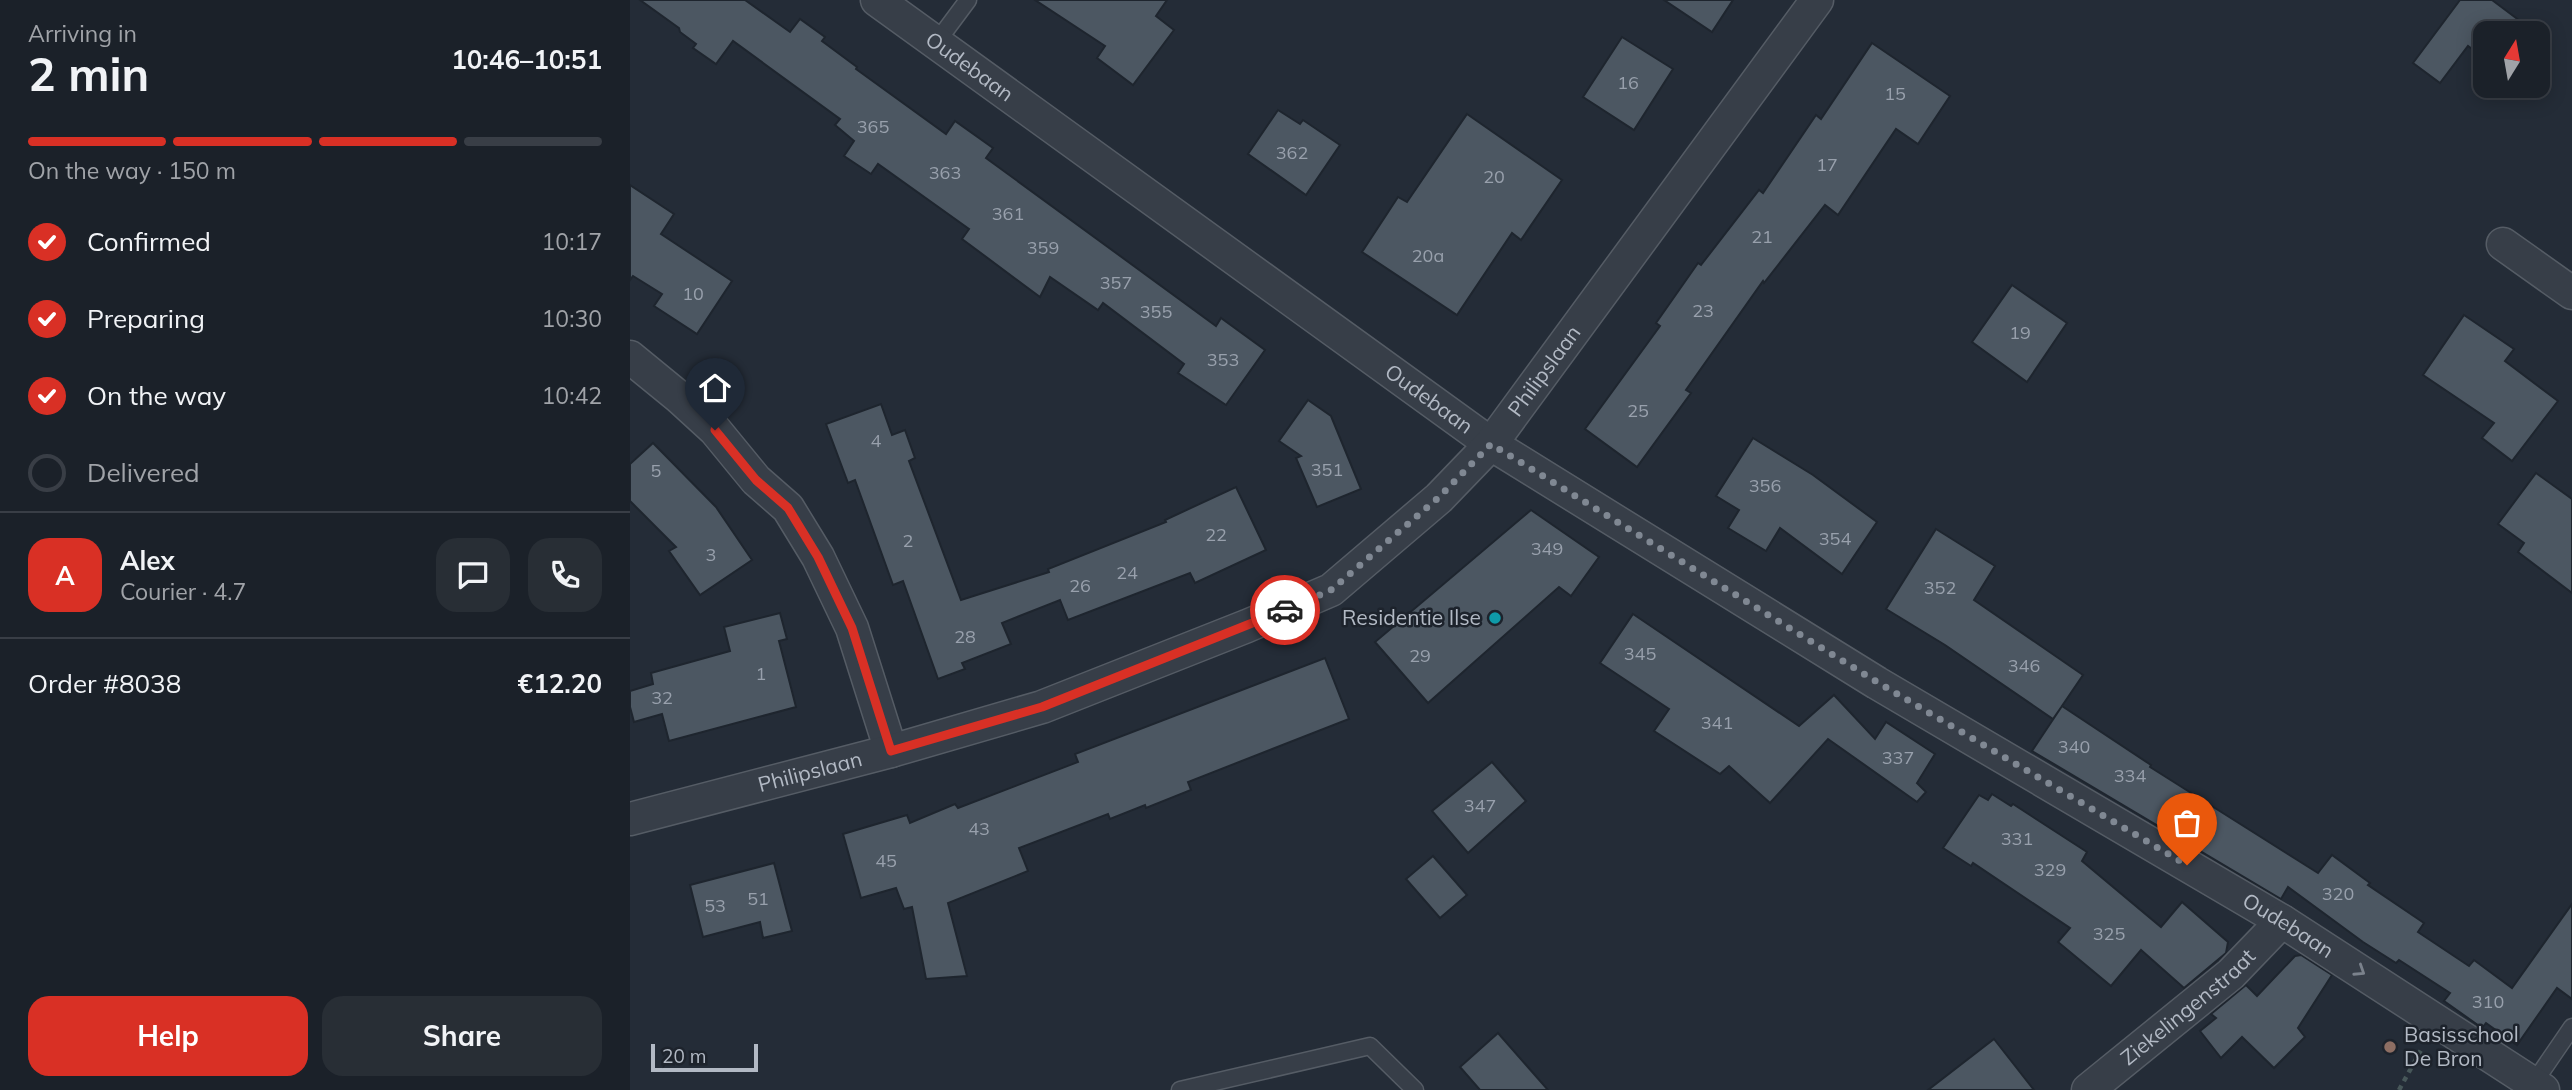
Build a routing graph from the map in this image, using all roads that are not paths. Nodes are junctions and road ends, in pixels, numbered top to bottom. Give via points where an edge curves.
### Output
1 (877, 0) edge
2 (968, 0) edge
3 (1817, 0) edge
4 (936, 43) junction
5 (2503, 244) dead end
6 (2572, 293) edge
7 (630, 358) edge
8 (1491, 444) junction
9 (891, 751) junction
10 (630, 820) edge
11 (2282, 921) junction
12 (2572, 1027) edge
13 (2538, 1087) edge
14 (1180, 1090) edge
15 (1415, 1090) edge
16 (2088, 1090) edge

1 - 4 street, Oudebaan
2 - 4 lane
3 - 8 street, Philipslaan
4 - 8 street, Oudebaan
5 - 6 street
7 - 9 street via 715,430 756,480 788,508 852,628
8 - 9 street, Philipslaan via 1438,498 1331,590 1042,707
8 - 11 street, Oudebaan via 1877,682
9 - 10 street, Philipslaan
11 -> 13 street, Oudebaan
11 - 16 street, Ziekelingenstraat via 2231,974
12 - 13 lane
14 - 15 lane via 1370,1045

